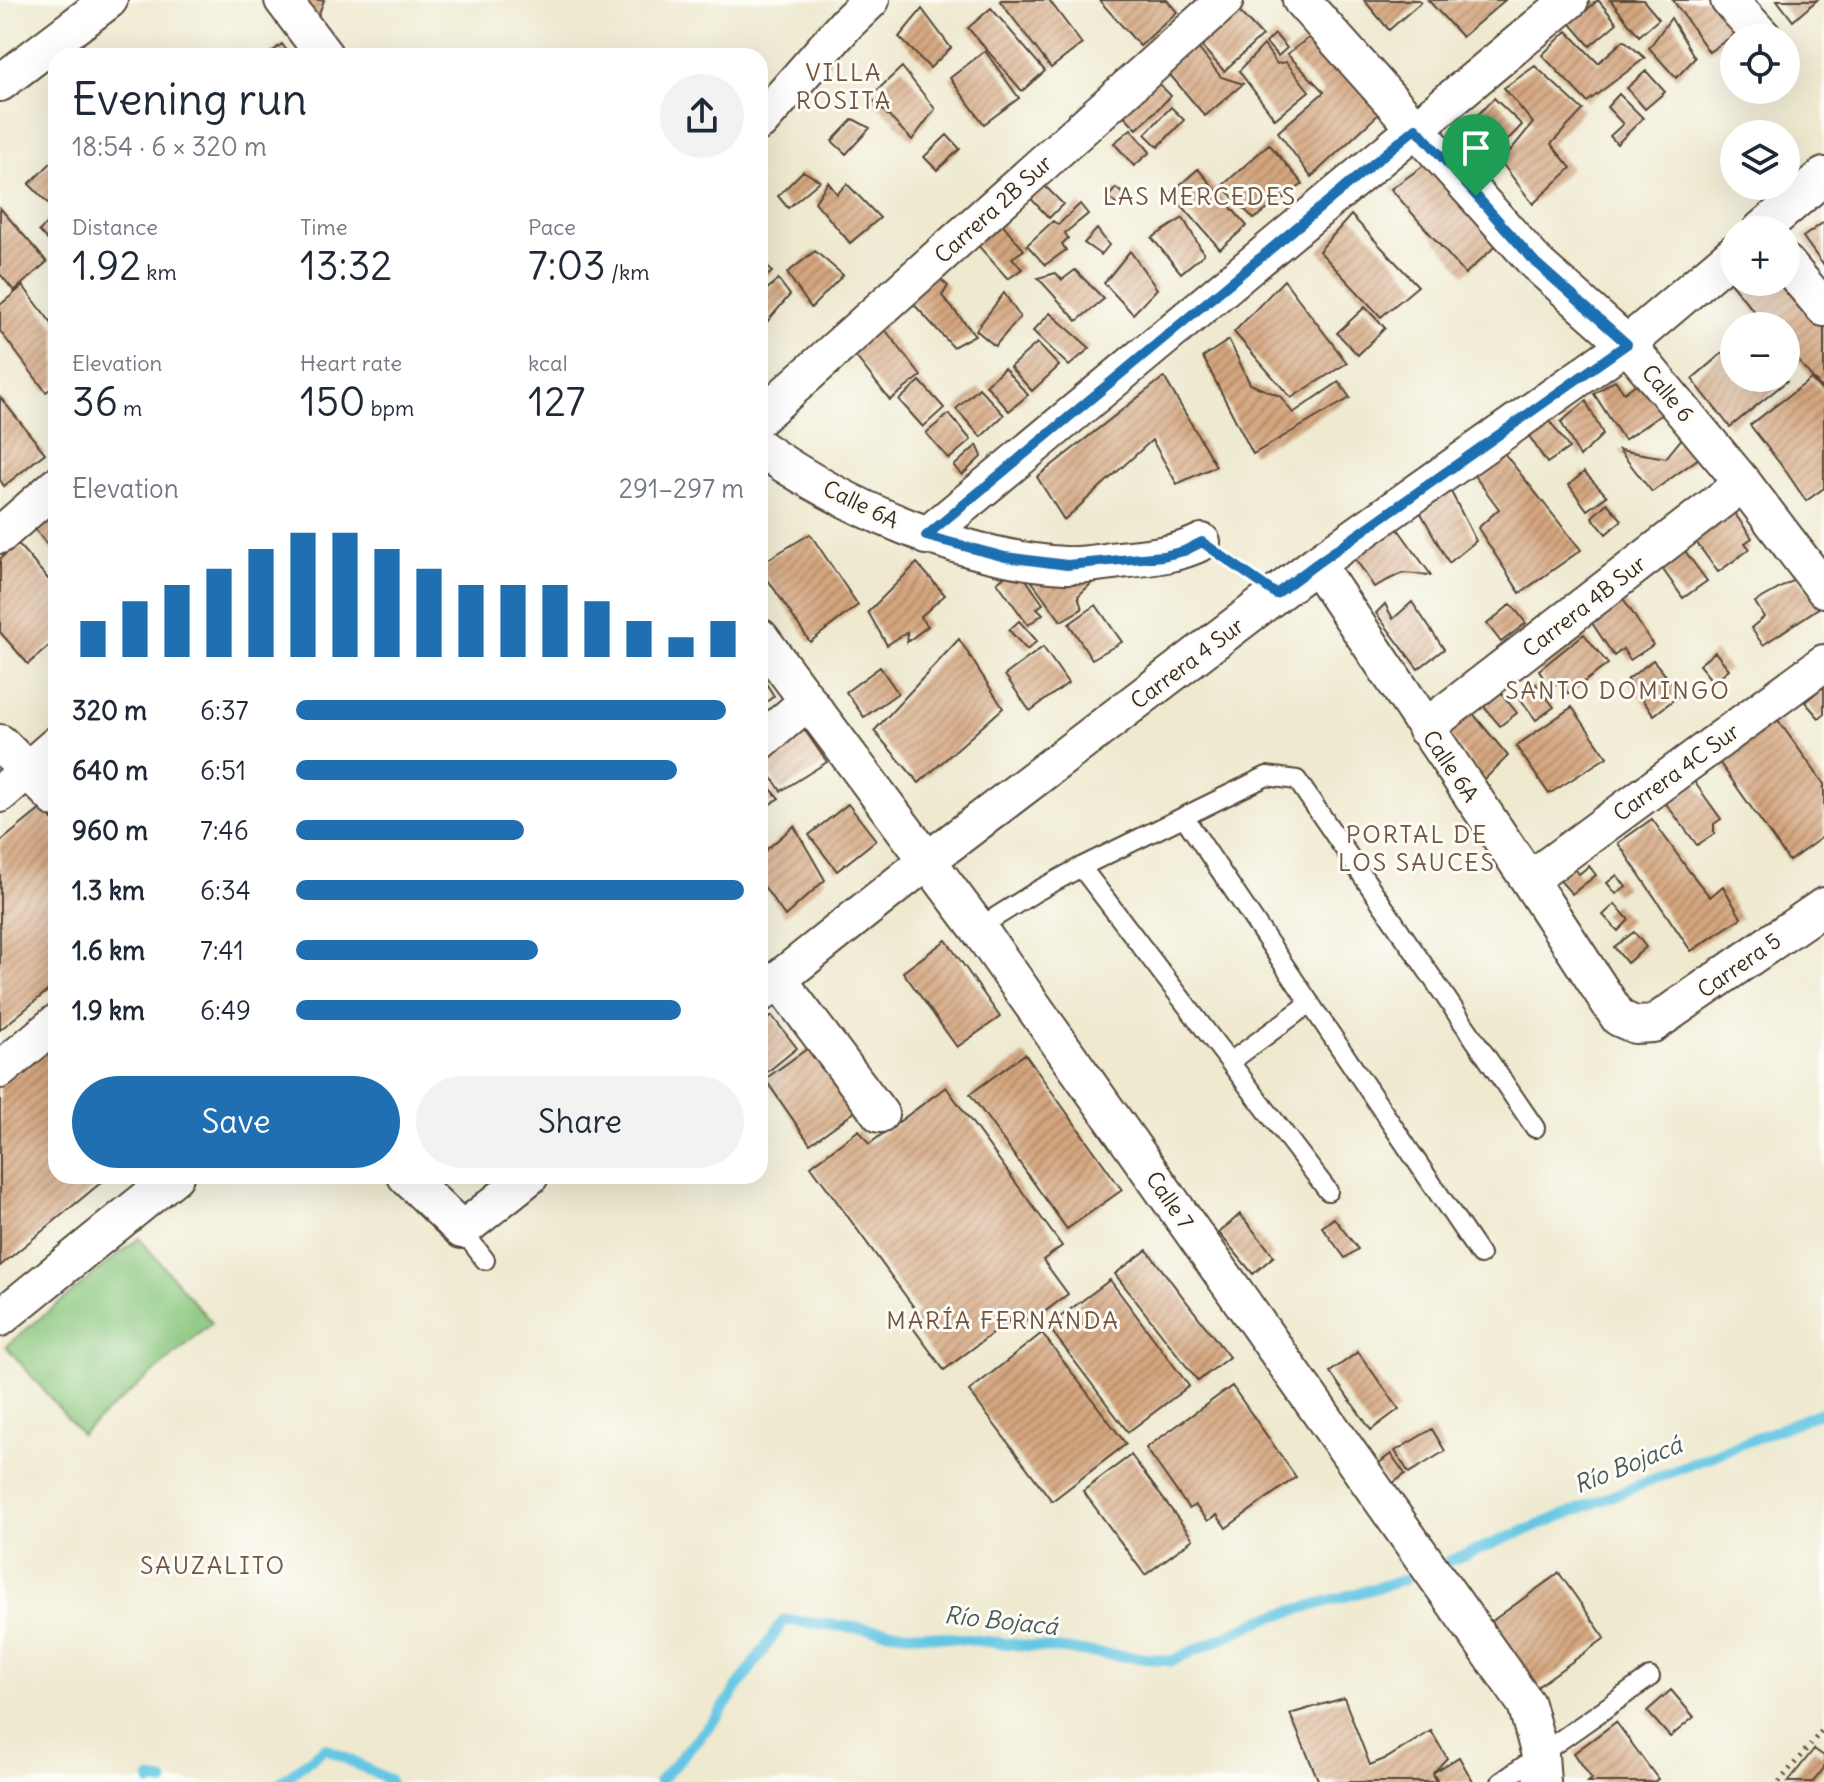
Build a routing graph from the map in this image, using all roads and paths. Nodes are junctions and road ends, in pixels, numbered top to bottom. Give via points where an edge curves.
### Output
1 (109, 0) edge
2 (283, 0) edge
3 (871, 0) edge
4 (1225, 0) edge
5 (1301, 0) edge
6 (1570, 0) edge
7 (1729, 0) edge
8 (1751, 24) edge
9 (319, 48) edge
10 (0, 83) edge
11 (768, 113) edge
12 (1416, 128) junction
13 (1824, 176) edge
14 (1777, 216) edge
15 (1720, 265) edge
16 (1800, 280) edge
17 (1824, 308) edge
18 (1627, 344) junction
19 (768, 410) edge
20 (768, 454) edge
21 (1743, 483) junction
22 (48, 493) edge
23 (0, 535) edge
24 (926, 536) junction
25 (1202, 542) joint
26 (1316, 564) junction
27 (1824, 589) edge
28 (1276, 594) junction
29 (768, 648) edge
30 (1824, 663) edge
31 (808, 701) junction
32 (1425, 728) junction
33 (768, 735) edge
34 (0, 743) edge
35 (48, 752) edge
36 (27, 769) junction
37 (48, 791) edge
38 (0, 794) edge
39 (1184, 817) junction
40 (928, 860) junction
41 (1081, 867) junction
42 (1529, 880) junction
43 (1824, 906) edge
44 (978, 928) junction
45 (769, 987) edge
46 (1310, 1003) junction
47 (1653, 1024) joint
48 (48, 1030) edge
49 (1230, 1062) junction
50 (0, 1070) edge
51 (880, 1114) dead end
52 (1535, 1128) dead end
53 (165, 1184) edge
54 (414, 1184) edge
55 (520, 1184) edge
56 (1328, 1191) dead end
57 (462, 1230) junction
58 (1480, 1255) dead end
59 (485, 1260) dead end
60 (0, 1318) edge
61 (1650, 1677) dead end
62 (1824, 1728) edge
63 (1541, 1768) edge
64 (1501, 1782) edge
65 (1779, 1782) edge

1 - 10 street
2 - 9 street
3 - 11 street
4 - 19 street, Carrera 2B Sur
5 - 12 street, Calle 6
6 - 12 street
7 - 8 street
12 - 18 street, Calle 6 via 1536,263
12 - 24 street
13 - 14 street
15 - 18 street, Carrera 4 Sur
16 - 17 street
18 - 21 street, Calle 6
18 - 26 street, Carrera 4 Sur
20 - 24 street, Calle 6A
21 - 27 street, Calle 6
21 - 32 street, Carrera 4B Sur
22 - 23 street
24 - 25 street, Calle 6A via 1005,557 1067,565 1163,556
25 - 28 path
26 - 28 street, Carrera 4 Sur
26 - 32 street, Calle 6A
28 - 40 street, Carrera 4 Sur
29 - 31 street, Calle 7
30 - 42 street, Carrera 4C Sur
31 - 33 street
31 - 40 street, Calle 7
32 - 42 street, Calle 6A
34 - 36 street
35 - 36 street
36 - 37 street
36 - 38 street
39 - 41 lane
39 - 46 lane
39 - 52 lane via 1267,776 1297,780
40 - 44 street, Calle 7
40 - 45 street, Carrera 4 Sur
41 - 44 lane
41 - 49 lane
42 - 47 street, Calle 6A via 1619,1018 1635,1025
43 - 47 street, Carrera 5
44 - 63 street, Calle 7 via 1526,1704
45 - 51 street
46 - 49 lane
46 - 58 lane
48 - 50 street
49 - 56 lane
53 - 60 street
54 - 57 street
55 - 57 street
57 - 59 lane
61 - 63 lane
62 - 65 path
63 - 64 lane

